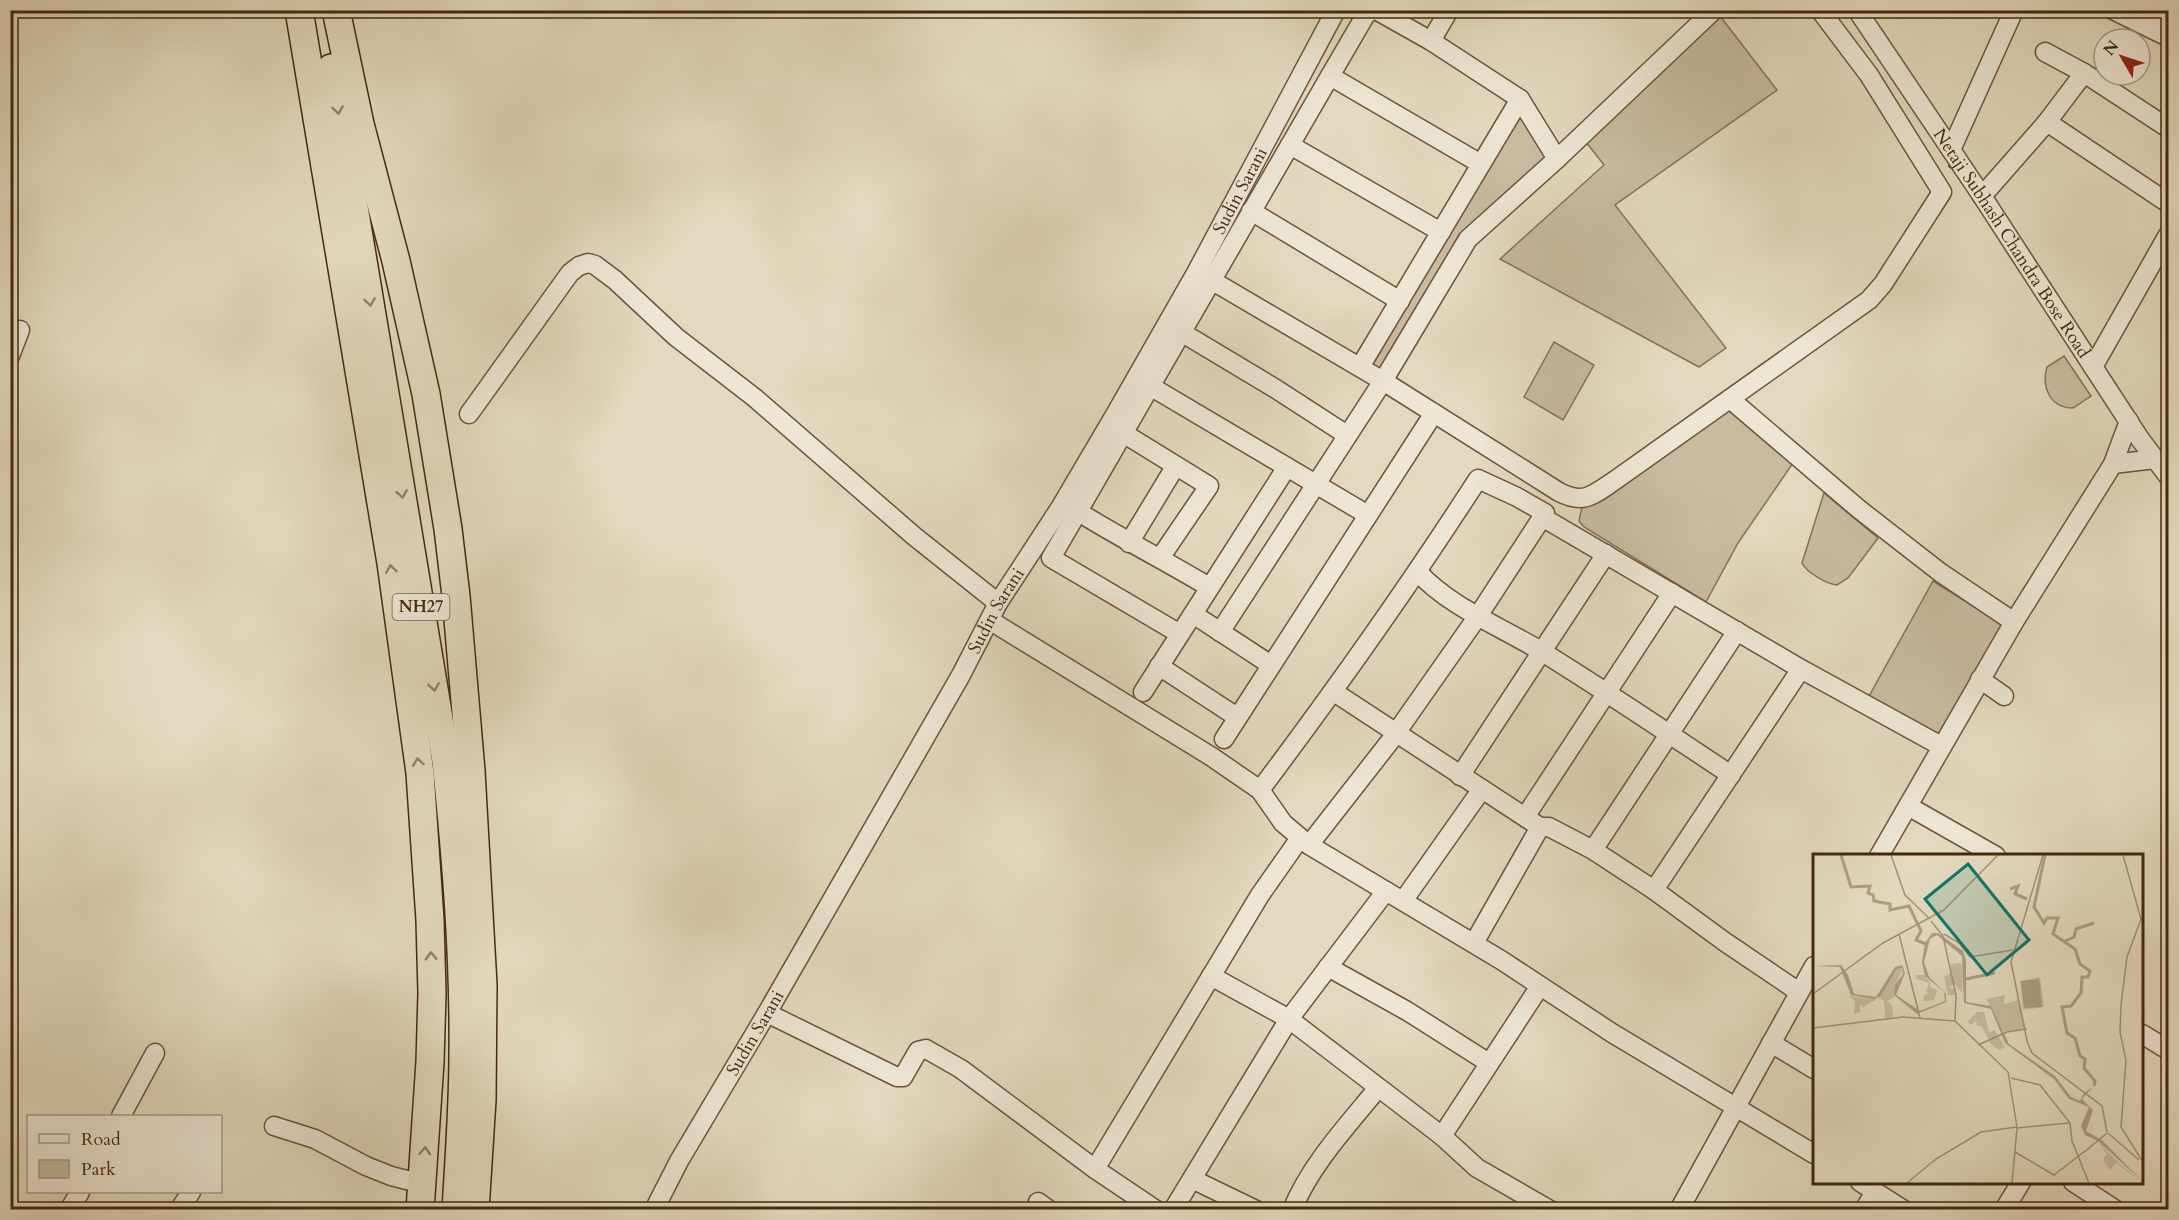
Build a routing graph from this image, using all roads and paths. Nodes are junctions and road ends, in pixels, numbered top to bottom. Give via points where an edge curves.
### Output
1 (299, 10) edge
2 (321, 10) edge
3 (336, 10) edge
4 (1336, 10) edge
5 (1371, 10) edge
6 (1376, 10) edge
7 (1449, 10) edge
8 (1714, 10) edge
9 (1820, 10) edge
10 (2014, 10) edge
11 (2112, 10) edge
12 (2160, 10) edge
13 (1866, 15) edge
14 (2148, 27) edge
15 (2152, 29) joint
16 (2169, 37) edge
17 (1431, 41) junction
18 (2046, 52) dead end
19 (2084, 74) junction
20 (1330, 76) junction
21 (1520, 99) junction
22 (2047, 122) junction
23 (2169, 128) edge
24 (1290, 145) junction
25 (1951, 150) junction
26 (1557, 159) junction
27 (1481, 164) junction
28 (1964, 170) junction
29 (1942, 192) junction
30 (1982, 196) junction
31 (2169, 203) edge
32 (1251, 211) junction
33 (1441, 232) junction
34 (2169, 235) edge
35 (1207, 276) junction
36 (1400, 301) junction
37 (20, 330) dead end
38 (1181, 332) junction
39 (10, 356) edge
40 (1360, 367) junction
41 (2093, 367) junction
42 (1383, 381) junction
43 (1150, 386) junction
44 (1731, 399) junction
45 (1434, 413) junction
46 (469, 414) dead end
47 (2129, 421) junction
48 (1123, 433) junction
49 (1347, 435) junction
50 (2155, 459) junction
51 (2113, 464) junction
52 (1175, 467) junction
53 (1287, 467) junction
54 (1089, 475) junction
55 (2169, 476) edge
56 (1315, 483) junction
57 (1558, 492) junction
58 (1077, 511) junction
59 (1368, 515) junction
60 (1543, 515) junction
61 (1128, 543) junction
62 (1606, 554) junction
63 (1160, 558) junction
64 (1418, 572) junction
65 (1209, 587) junction
66 (1672, 593) junction
67 (998, 603) junction
68 (1192, 614) junction
69 (1478, 616) junction
70 (991, 621) junction
71 (2014, 622) junction
72 (1737, 631) junction
73 (1220, 632) junction
74 (1180, 633) junction
75 (1542, 651) junction
76 (1271, 665) junction
77 (1159, 666) junction
78 (1801, 669) junction
79 (1980, 679) junction
80 (1143, 692) dead end
81 (1334, 692) junction
82 (1606, 694) junction
83 (2004, 696) dead end
84 (1237, 717) junction
85 (1395, 734) junction
86 (1669, 734) junction
87 (1224, 739) dead end
88 (1941, 746) junction
89 (1731, 775) junction
90 (1460, 776) junction
91 (1482, 789) junction
92 (1260, 790) junction
93 (1908, 806) junction
94 (1533, 822) junction
95 (1304, 841) junction
96 (1593, 850) junction
97 (1880, 854) edge
98 (1994, 854) edge
99 (1654, 890) junction
100 (1386, 891) junction
101 (1403, 901) junction
102 (1474, 943) junction
103 (1328, 967) junction
104 (1813, 969) edge
105 (1211, 976) junction
106 (1540, 986) junction
107 (1799, 992) junction
108 (767, 1013) junction
109 (1289, 1019) junction
110 (2143, 1035) edge
111 (1771, 1043) junction
112 (2169, 1050) edge
113 (155, 1053) dead end
114 (1489, 1063) junction
115 (1813, 1068) edge
116 (1378, 1088) junction
117 (1736, 1108) junction
118 (122, 1115) edge
119 (274, 1126) dead end
120 (1442, 1136) junction
121 (1813, 1153) edge
122 (1095, 1168) junction
123 (1192, 1179) junction
124 (2020, 1184) edge
125 (2076, 1184) edge
126 (1868, 1187) edge
127 (79, 1193) edge
128 (190, 1193) edge
129 (422, 1197) edge
130 (69, 1209) edge
131 (179, 1209) edge
132 (456, 1209) edge
133 (475, 1209) edge
134 (654, 1209) edge
135 (1156, 1209) edge
136 (1173, 1209) edge
137 (1256, 1209) edge
138 (1292, 1209) edge
139 (1550, 1209) edge
140 (1679, 1209) edge
141 (1864, 1209) edge
142 (1904, 1209) edge
143 (2004, 1209) edge
144 (2116, 1209) edge

129 -> 1 highway, NH27 via 432,993 421,783 391,563
2 -> 132 highway, NH27 via 446,761 458,874 462,976 463,1055
3 - 133 highway via 426,394 456,596 483,985 482,1100
4 - 35 street, Sudin Sarani
5 - 20 street
6 - 17 street
7 - 17 street
8 - 26 street
9 - 29 street via 1869,75
10 - 25 street
11 - 14 street
12 - 15 street
13 - 25 street, Netaji Subhash Chandra Bose Road
15 - 16 street
17 - 21 street
18 - 19 street
19 - 22 street
19 - 23 street
20 - 24 street
20 - 27 street
21 - 26 street
21 - 27 street
22 - 30 street
22 - 31 street
24 - 32 street
24 - 33 street
25 - 28 street, Netaji Subhash Chandra Bose Road
26 - 42 street via 1468,239
27 - 33 street
28 - 29 street
28 - 30 street, Netaji Subhash Chandra Bose Road
29 - 44 street via 1869,300
30 - 41 street, Netaji Subhash Chandra Bose Road
32 - 35 street
32 - 36 street
33 - 36 street
34 - 41 street
35 - 38 street
35 - 40 street
35 - 54 street, Sudin Sarani
36 - 40 street
37 - 39 street
38 - 43 street
38 - 49 street
40 - 42 street
41 - 47 street, Netaji Subhash Chandra Bose Road
42 - 45 street
42 - 49 street
43 - 48 street
43 - 53 street
44 - 57 street via 1589,497 1575,499
44 - 71 street via 1868,516 1941,573
45 - 57 street
45 - 59 street
46 - 67 street via 570,273 588,263 595,265 676,337 763,404 914,536
47 - 50 street, Netaji Subhash Chandra Bose Road
47 - 51 street
48 - 52 street
48 - 54 street
49 - 56 street
50 - 51 street
50 - 55 street, Netaji Subhash Chandra Bose Road
51 - 71 street
52 - 61 street
52 - 63 street via 1209,486
53 - 56 street
53 - 65 street
54 - 58 street
54 - 67 street, Sudin Sarani
56 - 59 street
56 - 73 street
57 - 60 street
58 - 61 street
58 - 74 street via 1051,558
59 - 76 street
60 - 62 street
60 - 64 street via 1517,497 1478,479
60 - 69 street
61 - 63 street
62 - 66 street
62 - 75 street
63 - 65 street
64 - 69 street
64 - 81 street
65 - 68 street
66 - 72 street
66 - 82 street
67 - 70 street, Sudin Sarani
68 - 73 street
68 - 74 street
69 - 75 street
69 - 85 street
70 - 92 street
70 - 108 street, Sudin Sarani
71 - 79 street
72 - 78 street
72 - 86 street
73 - 76 street
74 - 77 street
75 - 82 street
75 - 90 street
76 - 84 street
77 - 80 street
77 - 84 street
78 - 88 street
78 - 89 street
79 - 83 street
79 - 88 street
81 - 85 street
81 - 92 street
82 - 86 street
82 - 94 street
84 - 87 street
85 - 90 street
85 - 95 street
86 - 89 street
86 - 96 street
88 - 93 street
89 - 99 street
90 - 91 street
91 - 94 street
91 - 101 street
92 - 95 street via 1283,823
93 - 97 street
93 - 98 street
94 - 96 street via 1549,826
94 - 102 street
95 - 100 street
95 - 105 street via 1260,894
96 - 99 street
99 - 107 street
100 - 101 street
100 - 103 street
101 - 102 street
102 - 106 street
103 - 109 street
103 - 114 street
104 - 107 street
105 - 109 street
105 - 122 street
106 - 114 street
106 - 117 street
107 - 111 street
108 - 122 street via 897,1077 903,1077 918,1051 926,1049 961,1069
108 - 134 street, Sudin Sarani
109 - 116 street
109 - 123 street
110 - 112 street
111 - 115 street
111 - 117 street
113 - 118 street
114 - 120 street
116 - 120 street
116 - 138 street via 1305,1181
117 - 121 street
117 - 140 street
119 - 129 street via 315,1139 391,1176
120 - 139 street via 1483,1172
122 - 135 street
123 - 136 street
123 - 137 street
124 - 143 street
125 - 144 street
126 - 141 street
126 - 142 street
127 - 130 street
128 - 131 street

